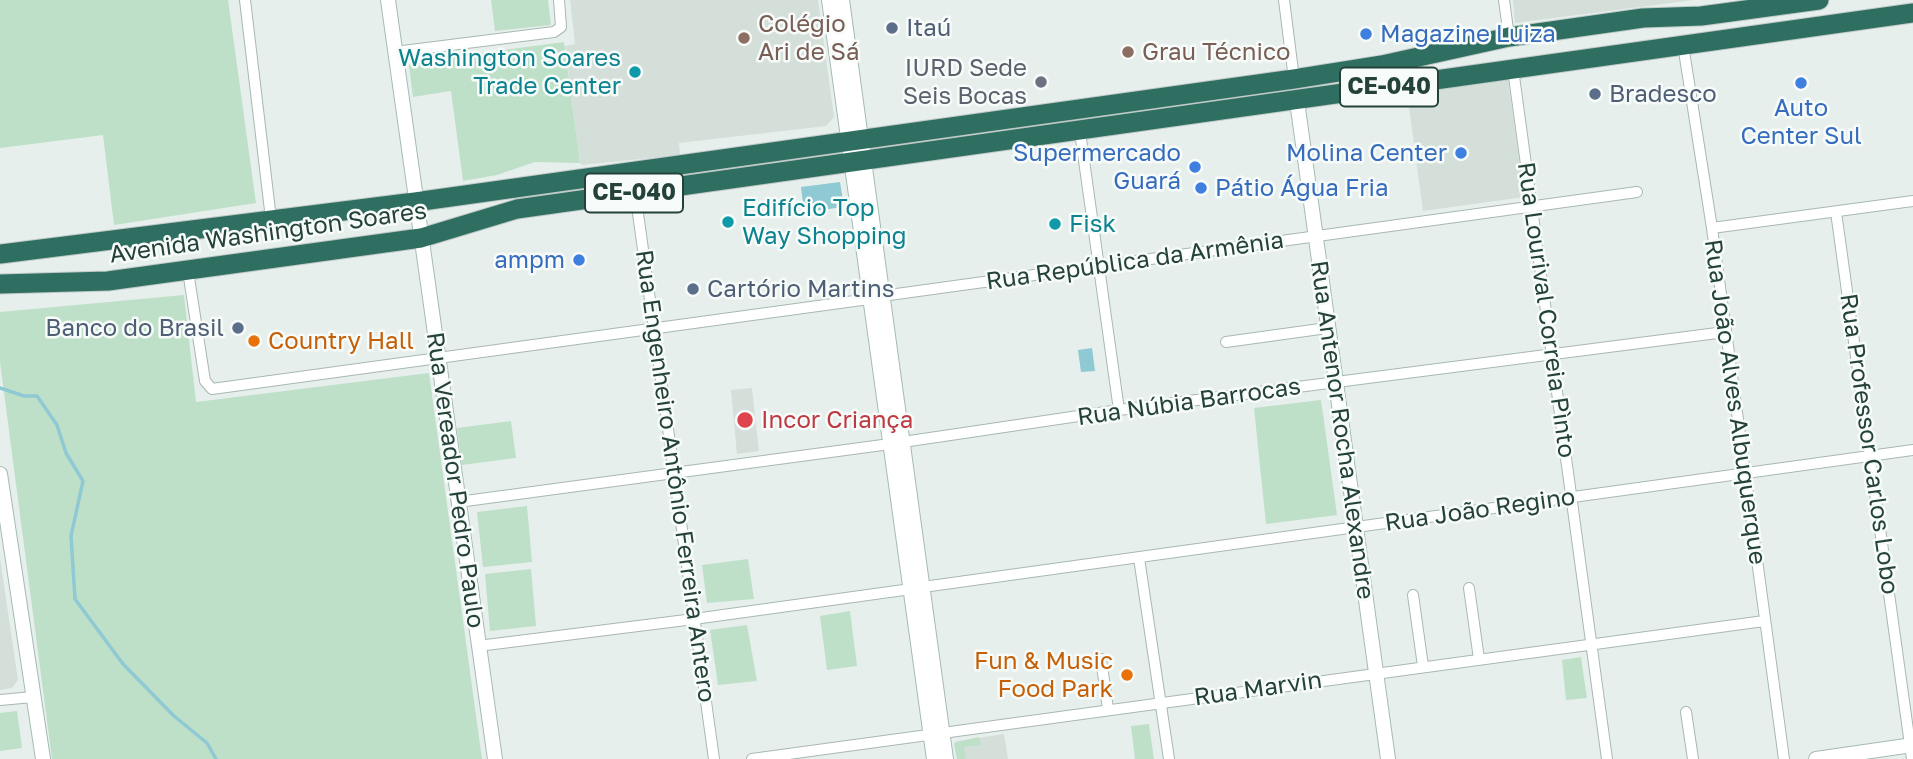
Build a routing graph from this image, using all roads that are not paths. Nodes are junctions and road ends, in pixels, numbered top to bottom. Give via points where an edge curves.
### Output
1 (244, 0) edge
2 (388, 0) edge
3 (559, 0) edge
4 (830, 0) edge
5 (842, 0) edge
6 (1284, 0) edge
7 (1504, 0) edge
8 (1819, 0) edge
9 (1913, 13) edge
10 (1509, 37) junction
11 (1683, 45) junction
12 (395, 52) junction
13 (1513, 69) junction
14 (1294, 79) junction
15 (1297, 101) junction
16 (1080, 132) junction
17 (854, 140) junction
18 (857, 162) junction
19 (635, 192) junction
20 (1637, 192) dead end
21 (415, 201) junction
22 (1913, 201) edge
23 (1533, 208) junction
24 (1836, 212) junction
25 (271, 219) junction
26 (1712, 228) junction
27 (1315, 236) junction
28 (421, 238) junction
29 (0, 254) edge
30 (1099, 267) junction
31 (188, 271) junction
32 (0, 284) edge
33 (876, 297) junction
34 (653, 327) junction
35 (1327, 328) junction
36 (1725, 332) junction
37 (1227, 342) dead end
38 (1552, 355) junction
39 (437, 357) junction
40 (1335, 383) junction
41 (1119, 411) junction
42 (897, 443) junction
43 (1913, 450) edge
44 (1871, 455) junction
45 (674, 473) junction
46 (0, 474) edge
47 (1746, 474) junction
48 (1572, 497) junction
49 (458, 502) junction
50 (1355, 528) junction
51 (1139, 558) junction
52 (1469, 587) dead end
53 (917, 588) junction
54 (1413, 595) dead end
55 (694, 619) junction
56 (1764, 621) junction
57 (1592, 644) junction
58 (478, 646) junction
59 (1101, 659) dead end
60 (1479, 659) junction
61 (1423, 666) junction
62 (1374, 673) junction
63 (33, 697) junction
64 (0, 700) edge
65 (1160, 702) junction
66 (1108, 709) junction
67 (1686, 712) dead end
68 (937, 733) junction
69 (1912, 750) edge
70 (43, 759) edge
71 (495, 759) edge
72 (714, 759) edge
73 (752, 759) edge
74 (934, 759) edge
75 (946, 759) edge
76 (1169, 759) edge
77 (1388, 759) edge
78 (1607, 759) edge
79 (1693, 759) edge
80 (1784, 759) edge
81 (1816, 759) edge

1 - 25 street
2 - 12 street, Rua Vereador Pedro Paulo
3 - 12 street via 559,30
4 - 17 street
5 - 17 street
6 - 14 street
7 - 10 street
8 - 10 highway, Avenida Washington Soares / CE-040
9 - 11 highway, Avenida Washington Soares / CE-040
10 - 14 highway, Avenida Washington Soares / CE-040
11 - 13 highway, Avenida Washington Soares / CE-040
11 - 26 street, Rua João Alves Albuquerque
12 - 21 street, Rua Vereador Pedro Paulo
13 - 15 highway, Avenida Washington Soares / CE-040
13 - 23 street, Rua Lourival Correia Pìnto
14 - 17 highway, Avenida Washington Soares / CE-040
15 - 16 highway, Avenida Washington Soares / CE-040
15 - 27 street, Rua Antenor Rocha Alexandre
16 - 18 highway, Avenida Washington Soares / CE-040
16 - 30 street
17 - 18 street
17 - 21 highway, Avenida Washington Soares / CE-040
18 - 19 highway, Avenida Washington Soares / CE-040
18 - 33 street
19 - 28 highway, Avenida Washington Soares / CE-040 via 517,209
19 - 34 street, Rua Engenheiro Antônio Ferreira Antero
20 - 23 street, Rua República da Armênia
21 - 25 highway, Avenida Washington Soares / CE-040
21 - 28 street, Rua Vereador Pedro Paulo
22 - 24 street
23 - 27 street, Rua República da Armênia
23 - 38 street, Rua Lourival Correia Pìnto
24 - 26 street
24 - 44 street, Rua Professor Carlos Lobo
25 - 29 highway, Avenida Washington Soares / CE-040
26 - 36 street, Rua João Alves Albuquerque
27 - 30 street, Rua República da Armênia
27 - 35 street, Rua Antenor Rocha Alexandre
28 - 31 highway, Avenida Washington Soares / CE-040
28 - 39 street, Rua Vereador Pedro Paulo
30 - 33 street, Rua República da Armênia
30 - 41 street
31 - 32 highway, Avenida Washington Soares / CE-040 via 76,284
31 - 39 street, Rua República da Armênia via 205,381 212,388
33 - 34 street, Rua República da Armênia
33 - 42 street
34 - 39 street, Rua República da Armênia
34 - 45 street, Rua Engenheiro Antônio Ferreira Antero
35 - 37 street
35 - 40 street, Rua Antenor Rocha Alexandre
36 - 38 street, Rua Núbia Barrocas
36 - 47 street, Rua João Alves Albuquerque
38 - 40 street, Rua Núbia Barrocas
38 - 48 street, Rua Lourival Correia Pìnto
39 - 49 street, Rua Vereador Pedro Paulo
40 - 41 street, Rua Núbia Barrocas
40 - 50 street, Rua Antenor Rocha Alexandre
41 - 42 street, Rua Núbia Barrocas
42 - 45 street, Rua Núbia Barrocas
42 - 53 street
43 - 44 street, Rua João Regino
44 - 47 street, Rua João Regino
44 - 69 street, Rua Professor Carlos Lobo
45 - 49 street, Rua Núbia Barrocas
45 - 55 street, Rua Engenheiro Antônio Ferreira Antero
46 - 63 street
47 - 48 street, Rua João Regino
47 - 56 street, Rua João Alves Albuquerque
48 - 50 street, Rua João Regino
48 - 57 street, Rua Lourival Correia Pìnto
49 - 58 street, Rua Vereador Pedro Paulo
50 - 51 street, Rua João Regino
50 - 62 street, Rua Antenor Rocha Alexandre
51 - 53 street, Rua João Regino
51 - 65 street
52 - 60 street
53 - 55 street, Rua João Regino
53 - 68 street
54 - 61 street
55 - 58 street, Rua João Regino
55 - 72 street, Rua Engenheiro Antônio Ferreira Antero
56 - 57 street, Rua Marvin
56 - 80 street, Rua João Alves Albuquerque
57 - 60 street, Rua Marvin
57 - 78 street, Rua Lourival Correia Pìnto
58 - 71 street, Rua Vereador Pedro Paulo
59 - 66 street
60 - 61 street, Rua Marvin
61 - 62 street, Rua Marvin
62 - 65 street, Rua Marvin
62 - 77 street, Rua Antenor Rocha Alexandre
63 - 64 street
63 - 70 street
65 - 66 street, Rua Marvin
65 - 76 street
66 - 68 street, Rua Marvin
67 - 79 street
68 - 73 street, Rua Marvin
68 - 74 street
68 - 75 street
69 - 81 street

